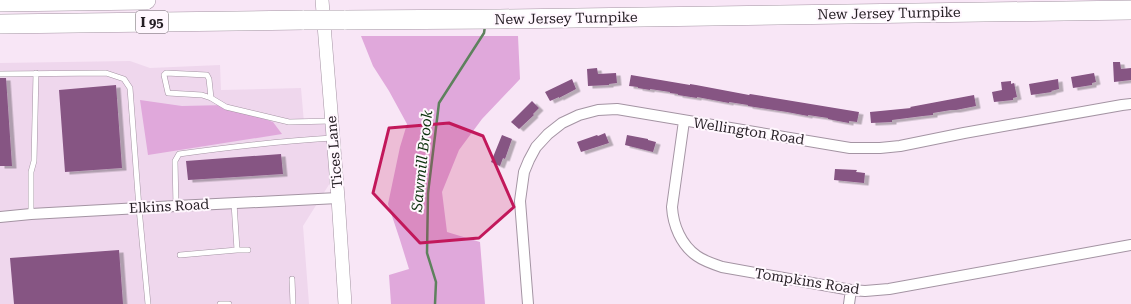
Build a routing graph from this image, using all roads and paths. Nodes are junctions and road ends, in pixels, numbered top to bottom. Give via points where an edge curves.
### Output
1 (146, 0) edge
2 (322, 0) edge
3 (0, 2) edge
4 (1131, 10) edge
5 (0, 24) edge
6 (36, 73) junction
7 (0, 74) edge
8 (211, 98) junction
9 (1131, 104) edge
10 (332, 121) junction
11 (684, 121) junction
12 (333, 138) junction
13 (338, 198) junction
14 (234, 203) junction
15 (176, 206) junction
16 (139, 208) junction
17 (31, 214) junction
18 (0, 217) edge
19 (1131, 245) edge
20 (237, 250) junction
21 (248, 250) dead end
22 (180, 254) dead end
23 (292, 279) dead end
24 (851, 290) junction
25 (148, 304) edge
26 (220, 304) edge
27 (228, 304) edge
28 (293, 304) edge
29 (345, 304) edge
30 (528, 304) edge
31 (850, 304) edge

1 - 3 highway, I 95
2 - 10 street, Tices Lane
4 - 5 highway, New Jersey Turnpike / I 95, bridge
6 - 7 lane
6 - 16 lane via 106,73 124,79 130,88
6 - 17 lane
8 - 8 lane via 207,75 164,75 168,93
8 - 10 lane via 226,107 289,122
9 - 11 street, Wellington Road via 880,148 850,148
10 - 12 street, Tices Lane
11 - 24 street, Tompkins Road via 672,217 677,231 689,249 697,256 722,267
11 - 30 street, Wellington Road via 617,109 598,110 562,123 536,147 524,172 520,201
12 - 13 street, Tices Lane
12 - 15 lane via 179,154 175,161
13 - 14 street, Elkins Road
13 - 29 street, Tices Lane
14 - 15 street, Elkins Road
14 - 20 lane
15 - 16 street, Elkins Road
16 - 17 street, Elkins Road
16 - 25 lane
17 - 18 street, Elkins Road
19 - 24 street, Tompkins Road via 889,289
20 - 21 lane
20 - 22 lane
23 - 28 lane
24 - 31 street
26 - 27 lane

